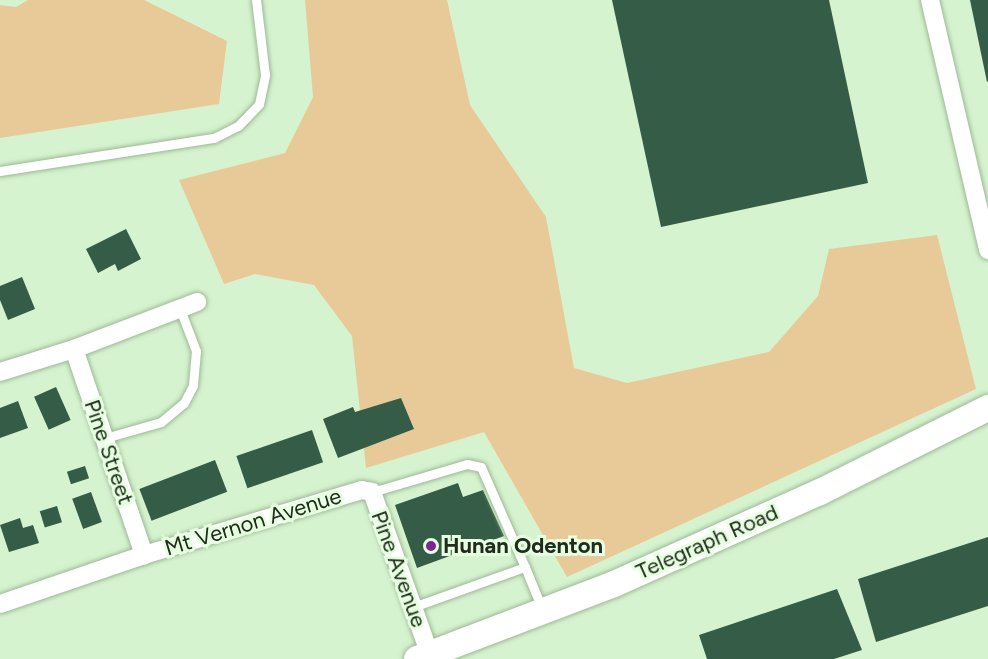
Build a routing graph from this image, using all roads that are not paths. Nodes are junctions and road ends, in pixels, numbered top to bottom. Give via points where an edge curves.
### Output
1 (256, 0) edge
2 (930, 0) edge
3 (0, 171) edge
4 (986, 230) edge
5 (988, 250) edge
6 (197, 302) dead end
7 (180, 309) junction
8 (74, 349) junction
9 (0, 372) edge
10 (988, 408) edge
11 (105, 438) junction
12 (367, 491) junction
13 (144, 555) junction
14 (525, 567) junction
15 (0, 604) edge
16 (413, 607) junction
17 (543, 611) junction
18 (424, 657) edge

1 - 3 lane via 265,75 259,104 238,126 214,138
2 - 4 street
4 - 5 street
6 - 7 street
7 - 8 street
7 - 11 lane via 196,351 193,385 184,403 161,422
8 - 9 street
8 - 11 street, Pine Street
10 - 17 main road, Telegraph Road via 819,492
11 - 13 street, Pine Street
12 - 13 street, Mt Vernon Avenue
12 - 14 lane via 468,464 481,467
12 - 16 street, Pine Avenue
13 - 15 street, Mt Vernon Avenue
14 - 16 lane
14 - 17 lane
16 - 18 street, Pine Avenue
17 - 18 main road, Telegraph Road

